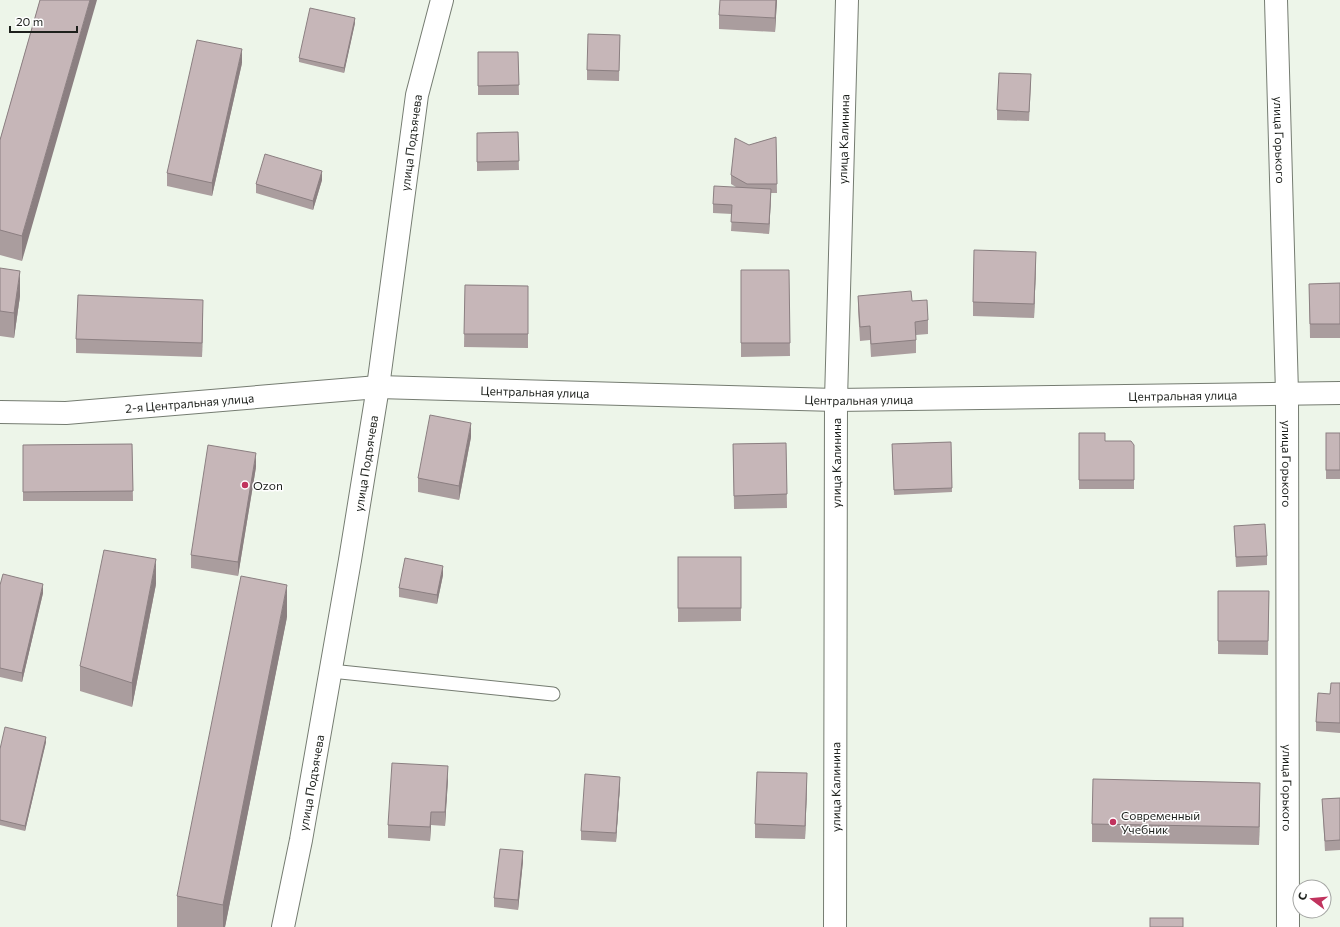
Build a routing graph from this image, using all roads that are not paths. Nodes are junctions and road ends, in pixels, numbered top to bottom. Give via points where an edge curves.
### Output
1 (442, 0) edge
2 (847, 0) edge
3 (1276, 0) edge
4 (378, 387) junction
5 (1287, 393) junction
6 (1340, 393) edge
7 (836, 400) junction
8 (0, 412) edge
9 (331, 671) junction
10 (553, 694) dead end
11 (283, 927) edge
12 (835, 927) edge
13 (1288, 927) edge

1 - 4 street, улица Подъячева via 417,95
2 - 7 street, улица Калинина
3 - 5 street, улица Горького
4 - 7 street, Центральная улица
4 - 8 street, 2-я Центральная улица via 66,413
4 - 9 street, улица Подъячева
5 - 6 street, Центральная улица
5 - 7 street, Центральная улица
5 - 13 street, улица Горького
7 - 12 street, улица Калинина
9 - 10 lane
9 - 11 street, улица Подъячева

